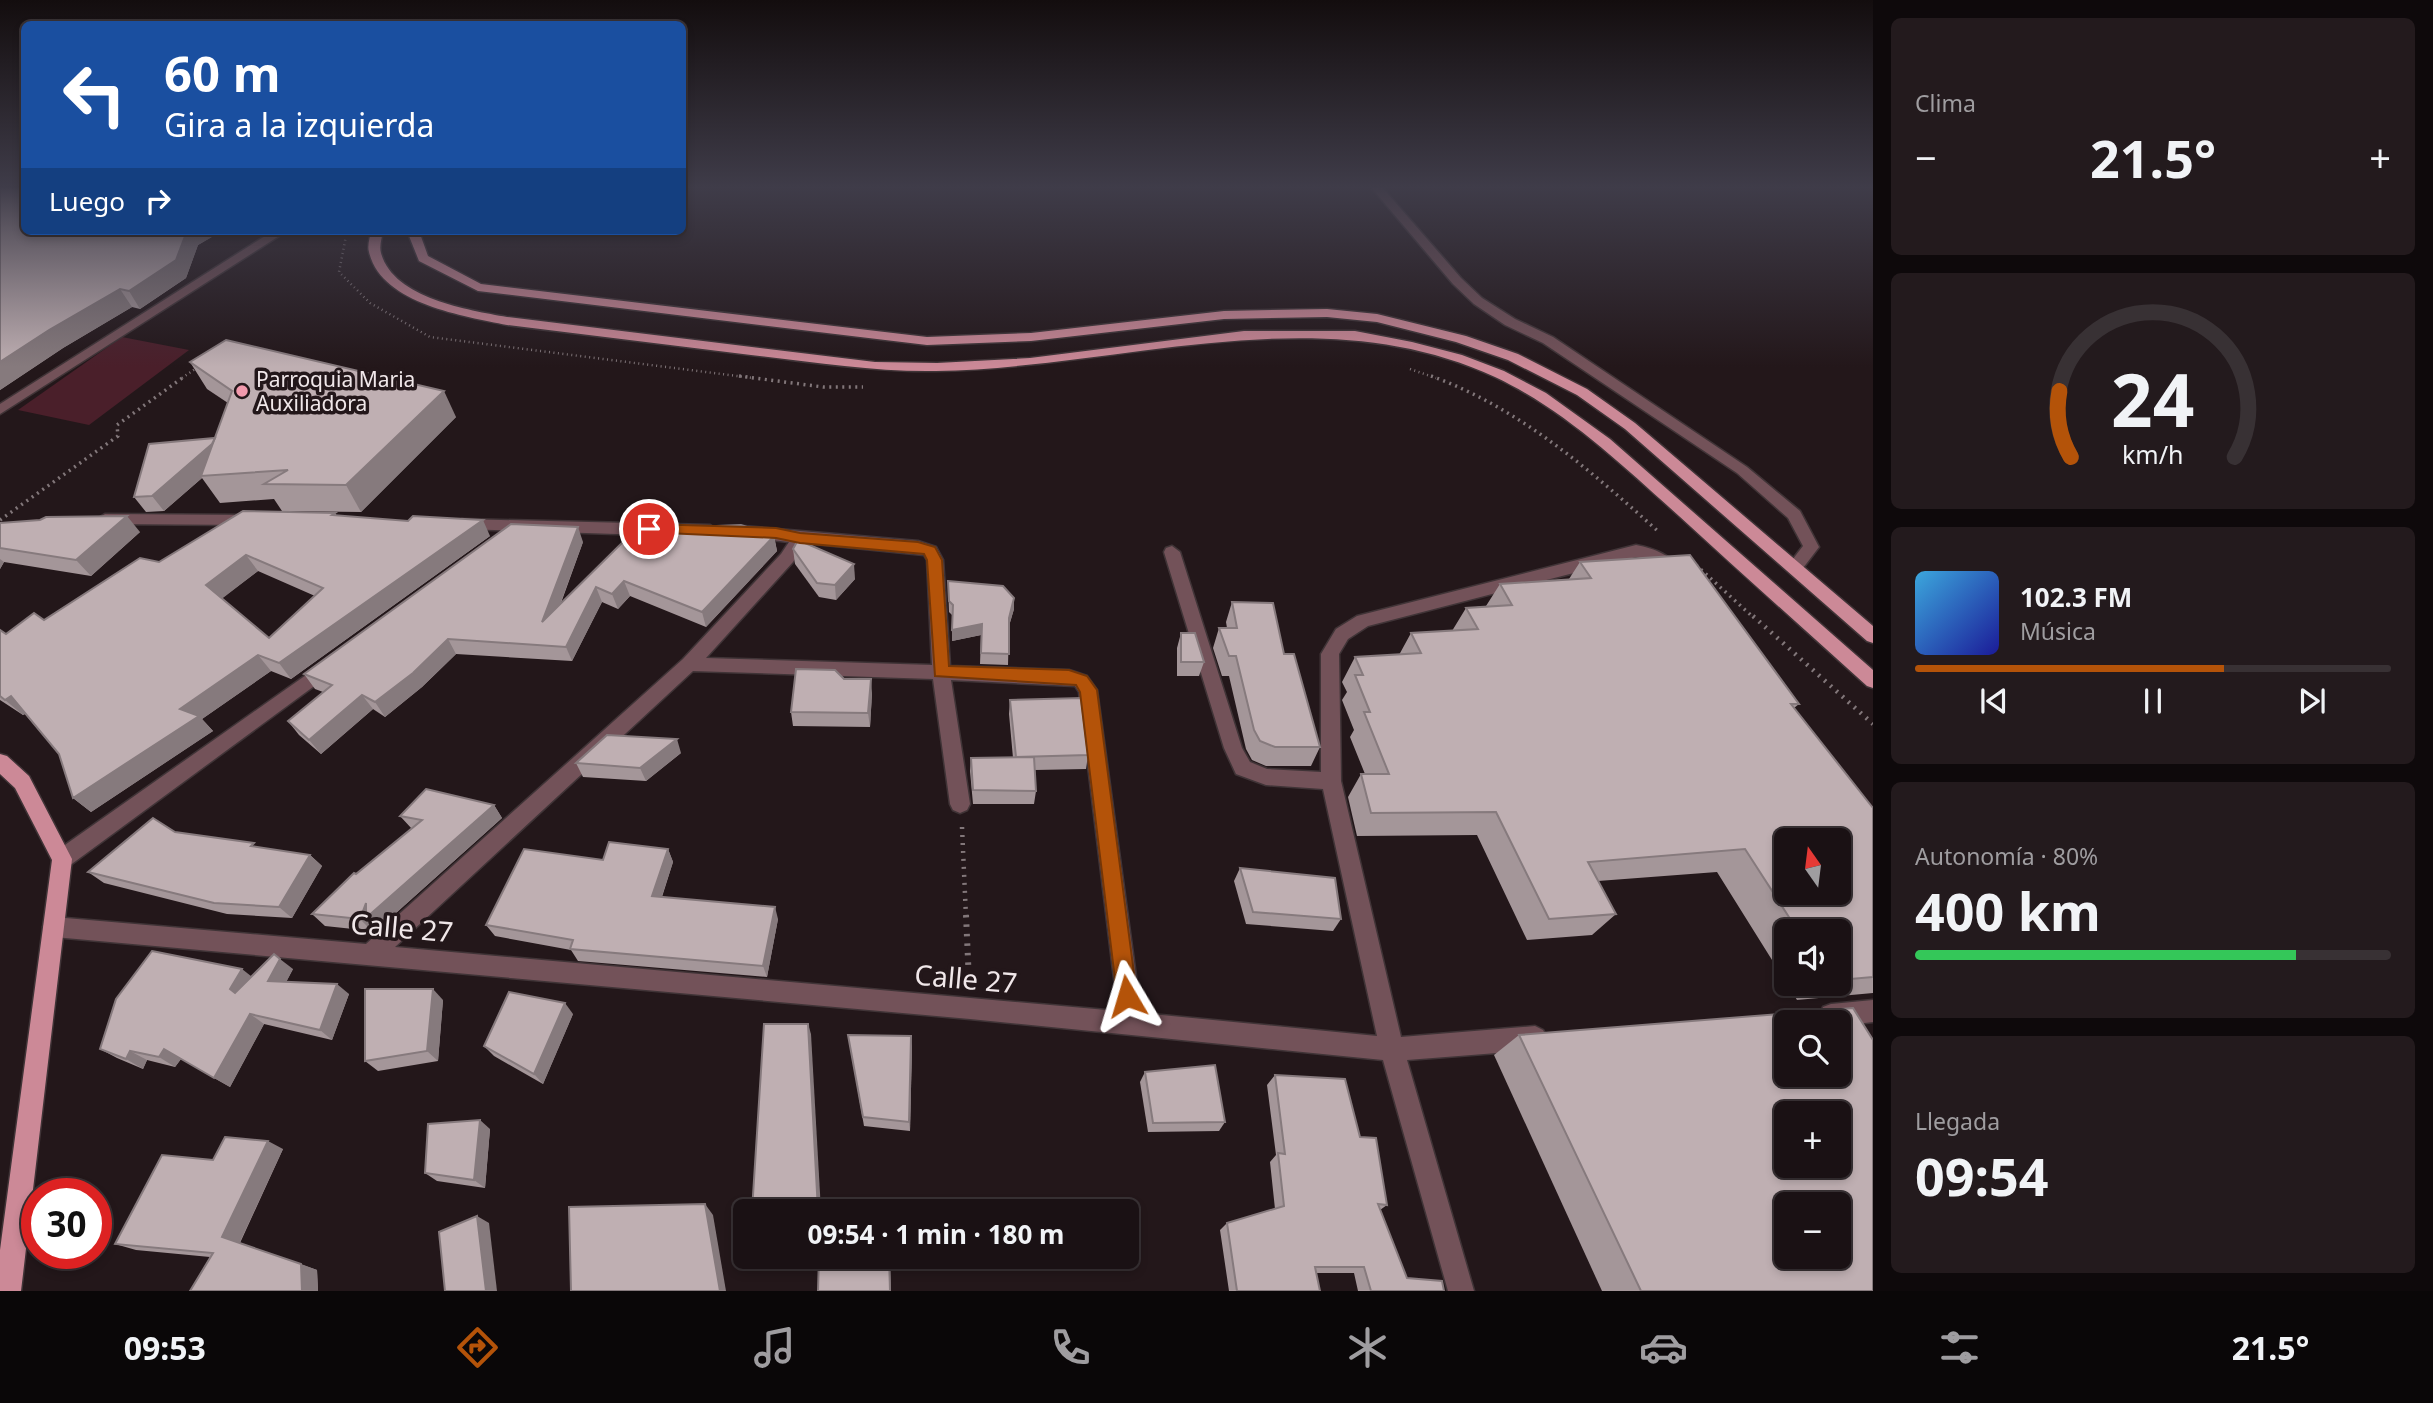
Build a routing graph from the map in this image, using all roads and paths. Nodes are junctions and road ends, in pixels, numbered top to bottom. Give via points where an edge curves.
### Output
1 (255, 246) edge
2 (344, 246) edge
3 (375, 246) edge
4 (419, 246) edge
5 (1427, 246) edge
6 (207, 360) edge
7 (1404, 367) dead end
8 (863, 387) dead end
9 (0, 410) edge
10 (92, 519) edge
11 (0, 520) edge
12 (271, 520) edge
13 (452, 524) edge
14 (522, 525) junction
15 (800, 538) junction
16 (1669, 540) dead end
17 (500, 541) edge
18 (1172, 552) dead end
19 (1689, 559) edge
20 (1794, 568) junction
21 (1689, 592) edge
22 (1873, 636) edge
23 (343, 655) edge
24 (689, 664) junction
25 (941, 672) junction
26 (1873, 681) edge
27 (1873, 724) edge
28 (0, 762) edge
29 (1331, 780) junction
30 (960, 804) joint
31 (62, 859) junction
32 (54, 927) junction
33 (371, 954) junction
34 (970, 1008) junction
35 (1873, 1012) edge
36 (1851, 1014) edge
37 (1131, 1023) junction
38 (1557, 1036) edge
39 (1392, 1049) junction
40 (8, 1291) edge
41 (1461, 1291) edge

1 - 9 street
2 - 8 path via 339,272 370,303 430,337 824,387
3 - 26 main road via 389,276 450,309 507,321 875,366 1007,363 1244,335 1299,334 1355,335 1457,358 1541,396 1605,442
4 - 20 main road via 423,258 478,287 927,341 1031,337 1224,315 1327,313 1377,318 1513,357 1582,392 1630,426
5 - 20 street via 1478,301 1636,397 1742,470 1794,514 1811,547
6 - 11 path via 117,425 118,436
7 - 16 path via 1443,379 1515,414 1577,458
10 - 12 street
13 - 14 street
14 - 15 street via 776,533
14 - 17 street
15 - 24 street
15 - 25 street via 930,551 935,560
18 - 29 street via 1243,768 1266,778
19 - 27 path
20 - 22 main road
21 - 29 street via 1656,555 1636,551 1363,621 1342,634 1330,654
23 - 31 street
24 - 25 street
24 - 33 street
25 - 30 street
25 - 37 street via 1069,677 1088,690
28 - 31 main road via 22,782
29 - 39 street
30 - 34 path
31 - 32 main road
32 - 33 street, Calle 27
32 - 40 main road
33 - 34 street, Calle 27
34 - 37 street, Calle 27
35 - 36 street
37 - 39 street, Calle 27
38 - 39 street, Calle 27
39 - 41 street

